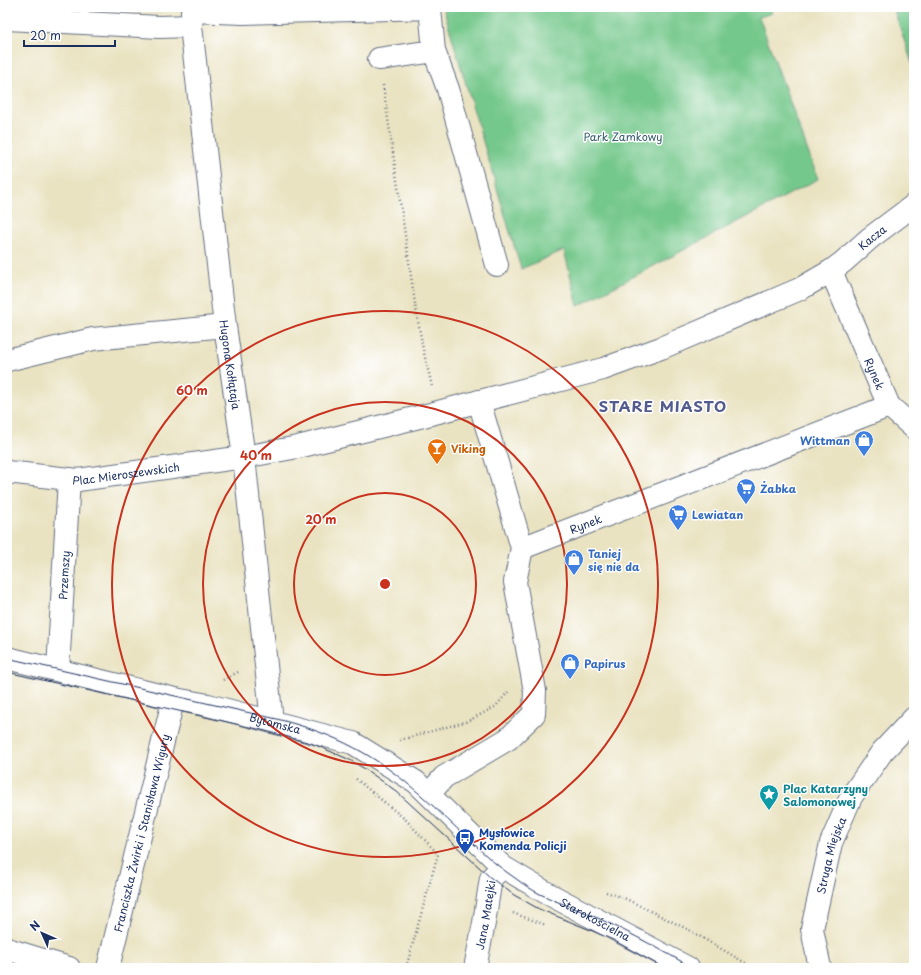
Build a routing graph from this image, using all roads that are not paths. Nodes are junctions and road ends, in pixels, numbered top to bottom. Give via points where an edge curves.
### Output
1 (192, 15) edge
2 (7, 19) edge
3 (434, 51) junction
4 (379, 59) road end
5 (914, 205) edge
6 (497, 265) dead end
7 (832, 271) junction
8 (226, 326) junction
9 (7, 360) edge
10 (479, 401) junction
11 (889, 406) junction
12 (914, 428) edge
13 (244, 457) junction
14 (7, 472) edge
15 (69, 479) junction
16 (522, 548) junction
17 (7, 658) edge
18 (58, 670) junction
19 (176, 699) junction
20 (914, 718) edge
21 (272, 722) junction
22 (429, 794) junction
23 (504, 867) junction
24 (7, 949) edge
25 (69, 968) edge
26 (108, 968) edge
27 (475, 968) edge
28 (688, 968) edge
29 (820, 968) edge

1 - 2 street via 160,27
1 - 3 street via 430,8
1 - 8 street, Hugona Kołłątaja
3 - 4 street
3 - 6 street via 448,89
5 - 7 street, Kacza
7 - 10 street via 800,289 661,348 603,369
7 - 11 street, Rynek
8 - 9 street via 94,339
8 - 13 street, Hugona Kołłątaja
10 - 13 street via 298,447
10 - 16 street
11 - 12 street
11 - 16 street, Rynek
13 - 15 street, Plac Mieroszewskich via 78,480
13 - 21 street, Hugona Kołłątaja
14 - 15 street, Plac Mieroszewskich
15 - 18 street, Przemszy
16 - 22 street via 515,582 536,691 534,714 508,739 444,777
17 - 18 street, Bytomska
18 - 19 street, Bytomska
19 - 21 street, Bytomska
19 - 26 street, Franciszka Żwirki i Stanisława Wigury via 171,709
20 - 29 street, Struga Miejska via 882,752 851,797 831,842 812,929
21 - 22 street, Bytomska via 354,743 416,782
22 - 23 street, Bytomska
23 - 27 street, Jana Matejki via 491,878
23 - 28 street, Starokościelna via 545,892
24 - 25 street

